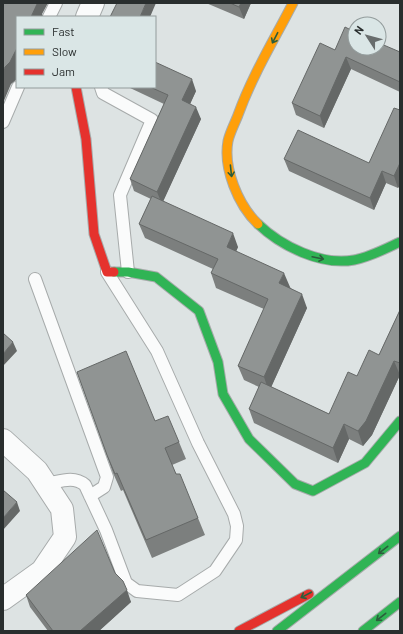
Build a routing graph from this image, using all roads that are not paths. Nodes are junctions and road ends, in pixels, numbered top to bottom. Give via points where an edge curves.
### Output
1 (56, 3) edge
2 (293, 3) edge
3 (50, 16) edge
4 (18, 88) edge
5 (76, 88) edge
6 (101, 88) edge
7 (3, 122) edge
8 (400, 242) edge
9 (107, 272) junction
10 (128, 272) junction
11 (35, 279) dead end
12 (400, 421) edge
13 (3, 440) edge
14 (46, 484) junction
15 (90, 496) junction
16 (400, 536) edge
17 (365, 564) junction
18 (3, 599) edge
19 (400, 602) edge
20 (239, 631) edge
21 (278, 631) edge
22 (363, 631) edge

1 - 3 lane
2 -> 8 main road via 242,101 228,142 231,177 243,207 261,226 290,247 315,258 346,261 372,255
4 - 7 lane
5 - 9 main road via 86,139 94,234
6 - 10 lane via 102,93 152,120 120,195
9 - 10 main road
9 - 15 lane via 157,351 198,443 234,514 238,526 236,540 215,571 178,595 137,592 126,583
10 - 12 main road via 156,278 199,311 218,362 223,394 249,439 295,484 314,491 365,463
11 - 15 lane via 107,477 104,488
13 - 14 street via 37,471
14 - 15 lane via 72,479 80,481
14 - 18 street via 62,509 66,537 42,571
16 -> 17 main road
17 -> 20 main road
17 - 21 main road
19 -> 22 main road

